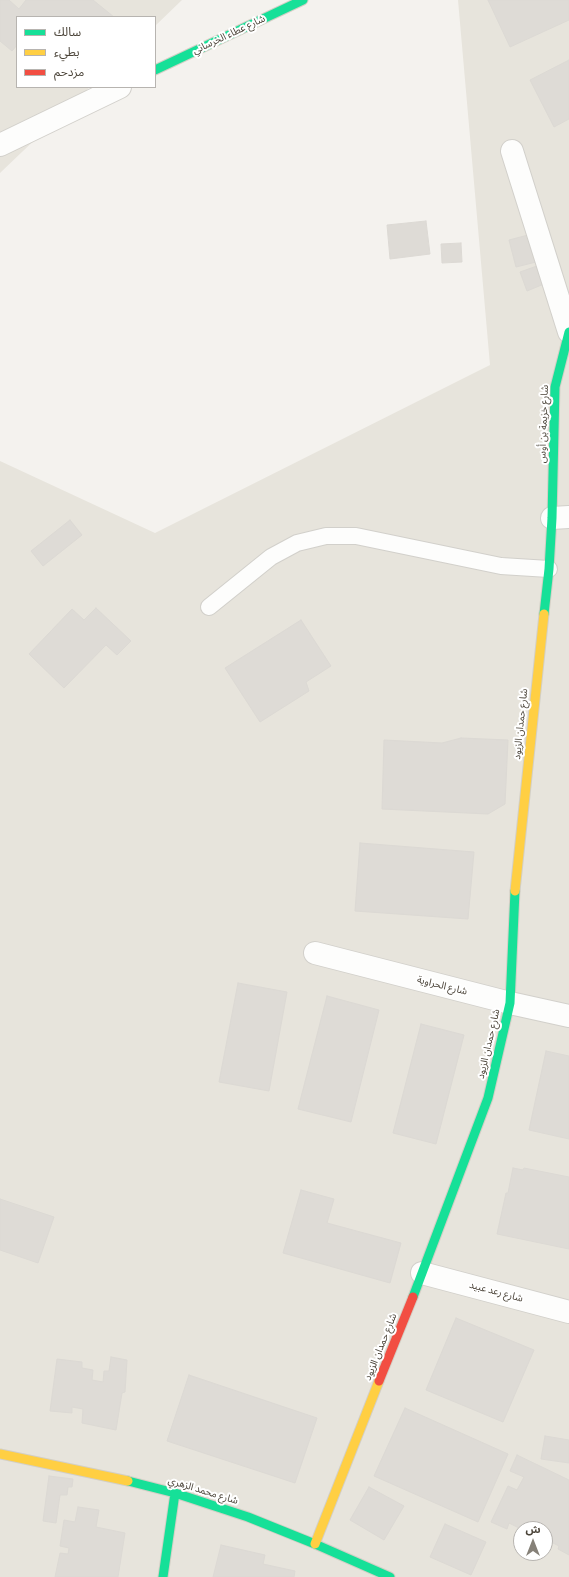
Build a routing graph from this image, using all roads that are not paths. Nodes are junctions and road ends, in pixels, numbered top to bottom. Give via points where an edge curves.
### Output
1 (303, 0) edge
2 (156, 70) edge
3 (118, 88) edge
4 (0, 145) edge
5 (512, 151) dead end
6 (569, 332) edge
7 (560, 518) edge
8 (549, 569) junction
9 (209, 607) dead end
10 (315, 953) dead end
11 (510, 1003) junction
12 (569, 1016) edge
13 (422, 1273) junction
14 (569, 1312) edge
15 (0, 1454) edge
16 (175, 1493) junction
17 (315, 1544) junction
18 (163, 1577) edge
19 (390, 1577) edge

1 - 2 street, شارع عطاء الخرساني
3 - 4 street
5 - 6 street
6 - 7 street, شارع خزيمة بن أوس via 555,387
7 - 8 street, شارع حمدان الزيود
8 - 9 lane via 501,566 356,536 326,536 297,543 271,557
8 - 11 street, شارع حمدان الزيود via 512,908
10 - 11 street, شارع الحراوية
11 - 12 street, شارع الحراوية
11 - 13 street, شارع حمدان الزيود via 488,1098
13 - 14 street, شارع رعد عبيد
13 - 17 street, شارع حمدان الزيود
15 - 16 street, شارع محمد الزهري
16 - 17 street, شارع محمد الزهري via 248,1517
16 - 18 street
17 - 19 street, شارع محمد الزهري

